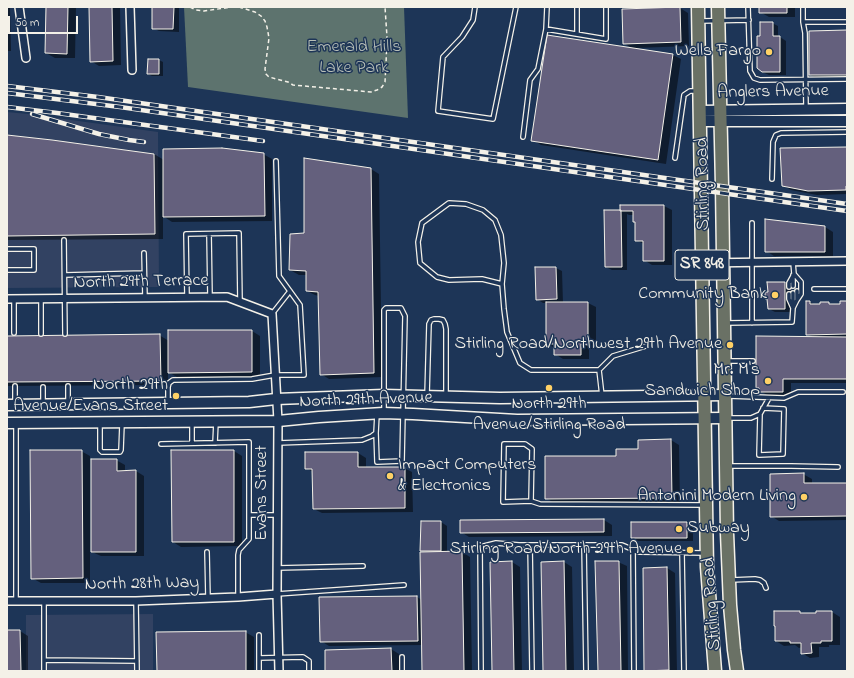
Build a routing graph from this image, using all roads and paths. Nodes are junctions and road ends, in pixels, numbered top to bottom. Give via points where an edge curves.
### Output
1 (19, 7) edge
2 (130, 7) edge
3 (190, 7) edge
4 (232, 7) edge
5 (239, 7) edge
6 (385, 7) edge
7 (475, 7) edge
8 (516, 7) edge
9 (547, 7) edge
10 (577, 7) edge
11 (606, 7) edge
12 (698, 7) edge
13 (718, 7) edge
14 (748, 7) edge
15 (803, 7) edge
16 (749, 20) junction
17 (698, 21) junction
18 (719, 21) junction
19 (804, 22) junction
20 (847, 22) edge
21 (546, 29) junction
22 (577, 34) junction
23 (26, 58) dead end
24 (132, 70) dead end
25 (805, 79) junction
26 (847, 79) edge
27 (700, 90) junction
28 (847, 109) edge
29 (806, 110) junction
30 (700, 116) junction
31 (720, 116) junction
32 (847, 121) edge
33 (822, 122) junction
34 (821, 132) junction
35 (847, 132) edge
36 (523, 137) dead end
37 (675, 158) dead end
38 (276, 161) dead end
39 (772, 179) dead end
40 (752, 224) dead end
41 (209, 234) junction
42 (64, 240) dead end
43 (7, 249) edge
44 (144, 253) dead end
45 (847, 261) edge
46 (752, 262) junction
47 (793, 262) junction
48 (702, 263) junction
49 (723, 263) junction
50 (7, 270) edge
51 (144, 273) junction
52 (794, 274) junction
53 (65, 275) junction
54 (502, 284) junction
55 (797, 284) dead end
56 (791, 286) dead end
57 (814, 289) dead end
58 (847, 289) edge
59 (290, 291) junction
60 (797, 291) dead end
61 (791, 294) dead end
62 (210, 297) junction
63 (145, 298) junction
64 (187, 298) junction
65 (11, 299) edge
66 (41, 299) junction
67 (65, 299) junction
68 (797, 300) junction
69 (240, 302) junction
70 (793, 308) junction
71 (272, 314) junction
72 (724, 323) junction
73 (752, 323) junction
74 (14, 333) dead end
75 (41, 334) dead end
76 (65, 334) dead end
77 (646, 346) dead end
78 (753, 361) dead end
79 (724, 362) junction
80 (599, 370) junction
81 (275, 375) junction
82 (16, 386) dead end
83 (68, 386) dead end
84 (43, 387) dead end
85 (843, 392) dead end
86 (384, 394) junction
87 (403, 395) junction
88 (725, 395) junction
89 (427, 396) junction
90 (446, 396) junction
91 (705, 396) junction
92 (602, 397) junction
93 (769, 398) junction
94 (276, 399) junction
95 (168, 404) junction
96 (11, 405) edge
97 (43, 405) junction
98 (68, 405) junction
99 (763, 408) junction
100 (380, 413) junction
101 (403, 414) junction
102 (760, 414) junction
103 (705, 418) junction
104 (725, 418) junction
105 (278, 421) junction
106 (192, 422) junction
107 (216, 422) junction
108 (11, 423) edge
109 (100, 423) junction
110 (122, 423) junction
111 (376, 433) junction
112 (192, 443) junction
113 (215, 443) junction
114 (278, 443) junction
115 (160, 444) dead end
116 (726, 466) junction
117 (838, 467) dead end
118 (531, 501) junction
119 (706, 505) junction
120 (249, 515) junction
121 (278, 515) junction
122 (530, 545) junction
123 (584, 545) junction
124 (633, 549) junction
125 (207, 552) dead end
126 (682, 553) junction
127 (707, 553) junction
128 (363, 566) dead end
129 (277, 568) junction
130 (729, 580) junction
131 (404, 585) dead end
132 (766, 588) dead end
133 (277, 594) junction
134 (238, 597) junction
135 (208, 598) junction
136 (7, 601) edge
137 (16, 601) junction
138 (136, 601) junction
139 (44, 602) junction
140 (259, 635) dead end
141 (402, 657) dead end
142 (259, 658) junction
143 (279, 658) junction
144 (44, 660) junction
145 (137, 661) junction
146 (44, 671) edge
147 (137, 671) edge
148 (259, 671) edge
149 (279, 671) edge
150 (309, 671) edge
151 (402, 671) edge
152 (481, 671) edge
153 (532, 671) edge
154 (586, 671) edge
155 (634, 671) edge
156 (684, 671) edge
157 (715, 671) edge
158 (737, 671) edge

1 - 23 street
2 - 24 street
3 - 4 path via 204,11
5 - 6 path via 261,16 267,27 269,38 265,69 269,77 293,85 371,92 382,87 384,82 387,37
7 - 8 lane via 473,20 466,31 443,57 438,111 493,118
9 - 21 lane
10 - 22 lane
11 - 22 lane via 606,39
12 - 17 main road, Stirling Road / SR 848
13 - 18 main road, Stirling Road / SR 848
14 - 16 lane
15 - 19 lane
16 - 18 lane
16 - 25 lane via 750,70 754,78
17 - 18 lane
17 - 27 main road, Stirling Road / SR 848
18 - 31 main road, Stirling Road / SR 848
19 - 20 lane
19 - 25 lane
21 - 22 lane
21 - 36 lane via 538,69 530,80
25 - 26 lane
25 - 29 lane
27 - 30 main road, Stirling Road / SR 848
27 - 37 lane via 690,91 684,95
28 - 29 street, Anglers Avenue
29 - 31 street, Anglers Avenue
30 - 31 street, Anglers Avenue
30 - 48 main road, Stirling Road / SR 848
31 - 33 street, Anglers Avenue
31 - 49 main road, Stirling Road / SR 848
32 - 33 street, Anglers Avenue
33 - 34 lane
34 - 35 lane
34 - 39 lane via 776,135 773,142
38 - 59 lane via 279,276
40 - 46 lane
41 - 62 lane
41 - 64 lane via 186,234
41 - 69 lane via 239,233
42 - 53 lane
43 - 50 lane via 34,249 34,256 34,270
44 - 51 lane
45 - 47 street
46 - 47 street
46 - 49 street
46 - 73 lane
47 - 52 lane
48 - 49 street
48 - 91 main road, Stirling Road / SR 848
49 - 72 main road, Stirling Road / SR 848
51 - 53 lane
51 - 63 lane
52 - 55 lane
52 - 56 lane
52 - 68 lane via 801,282 801,294
53 - 67 lane
54 - 54 lane via 504,263 501,235 496,220 483,210 466,204 449,204 422,222 418,242 420,263 437,277 450,280 482,279
54 - 80 lane via 507,332 520,363 531,370
57 - 58 lane
59 - 71 lane
59 - 81 lane via 300,305 304,374
60 - 68 lane
61 - 70 lane via 789,299
62 - 64 street, North 29th Terrace
62 - 69 street, North 29th Terrace via 227,297
63 - 64 street, North 29th Terrace
63 - 67 street, North 29th Terrace
65 - 66 street, North 29th Terrace
65 - 74 lane
66 - 67 street, North 29th Terrace
66 - 75 lane
67 - 76 lane
68 - 70 lane
69 - 71 street, North 29th Terrace
70 - 73 lane via 792,322
71 - 81 street, Evans Street
72 - 73 lane
72 - 79 main road, Stirling Road / SR 848
77 - 80 lane via 613,356
78 - 79 lane
79 - 88 main road, Stirling Road / SR 848
80 - 92 lane
81 - 94 street, Evans Street
81 - 95 lane via 252,379 173,380 169,382
82 - 96 lane
83 - 98 lane
84 - 97 lane
85 - 93 lane via 798,392 784,398
86 - 87 street, North 29th Avenue
86 - 87 lane via 384,310 401,308 405,316
86 - 94 street, North 29th Avenue
86 - 100 lane
87 - 89 street, North 29th Avenue
87 - 101 lane
88 - 91 street, North 29th Avenue
88 - 93 lane
88 - 104 main road, Stirling Road / SR 848
89 - 90 street, North 29th Avenue
89 - 90 lane via 429,324 434,319 443,320 446,329
90 - 92 street, North 29th Avenue
91 - 92 street, North 29th Avenue
91 - 103 main road, Stirling Road / SR 848
93 - 99 lane
94 - 95 street, North 29th Avenue
94 - 105 street, Evans Street
95 - 98 street, North 29th Avenue
96 - 97 street, North 29th Avenue
97 - 98 street, North 29th Avenue
99 - 102 lane
99 - 102 lane via 784,409 783,454 759,455
100 - 101 street, North 29th Avenue
100 - 105 street, North 29th Avenue
100 - 111 lane
101 - 103 street, North 29th Avenue via 517,420
101 - 111 lane via 402,461 377,462
102 - 104 lane via 751,418
103 - 104 street, North 29th Avenue
103 - 119 main road, Stirling Road / SR 848
104 - 116 main road, Stirling Road / SR 848
105 - 107 street, North 29th Avenue
105 - 114 street, Evans Street
106 - 107 street, North 29th Avenue
106 - 110 street, North 29th Avenue
106 - 112 lane
107 - 113 lane
108 - 109 street, North 29th Avenue
108 - 137 lane
109 - 110 street, North 29th Avenue
109 - 110 lane via 100,450 120,452
111 - 114 lane via 362,440
112 - 113 lane
112 - 115 lane
113 - 120 lane via 249,442
114 - 121 street, Evans Street
116 - 117 lane
116 - 130 main road, Stirling Road / SR 848
118 - 118 lane via 532,449 525,444 504,444 502,502
118 - 119 lane via 540,504
119 - 127 main road, Stirling Road / SR 848
120 - 121 lane
120 - 134 lane via 249,539 239,550 238,555
121 - 129 street, Evans Street
122 - 123 lane
122 - 152 lane via 496,543 480,547
122 - 153 lane
123 - 124 lane via 622,545
123 - 154 lane
124 - 126 lane via 639,552
124 - 155 lane
125 - 135 lane
126 - 127 lane
126 - 156 lane
127 - 157 main road, Stirling Road / SR 848
128 - 129 lane
129 - 133 street, Evans Street
130 - 132 lane via 760,580
130 - 158 main road, Stirling Road / SR 848
131 - 133 lane
133 - 134 street, North 28th Way
133 - 143 street, Evans Street
134 - 135 street, North 28th Way
135 - 138 street, North 28th Way
136 - 137 street, North 28th Way
137 - 139 street, North 28th Way
138 - 139 street, North 28th Way
138 - 145 lane
139 - 144 lane
140 - 142 lane
141 - 151 lane
142 - 143 lane
142 - 148 lane
143 - 149 street, Evans Street
143 - 150 lane via 303,657 309,661
144 - 145 lane
144 - 146 lane
145 - 147 lane

